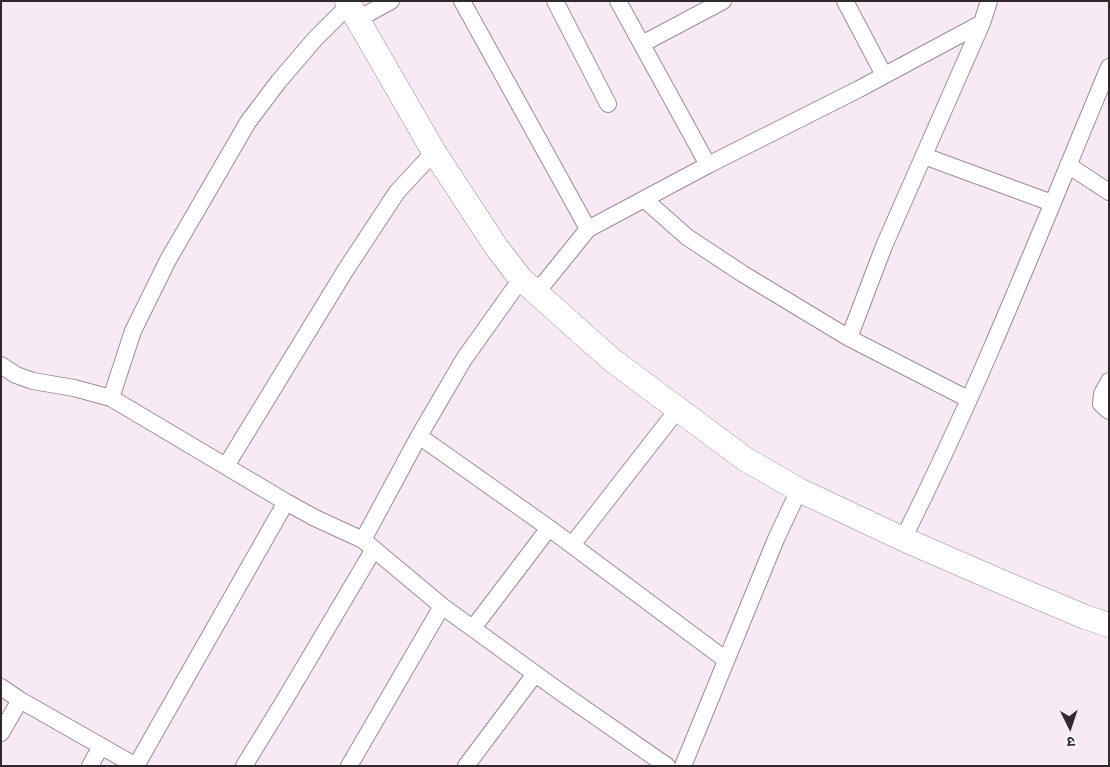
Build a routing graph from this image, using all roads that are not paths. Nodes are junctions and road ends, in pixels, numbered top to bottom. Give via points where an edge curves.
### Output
1 (391, 1) edge
2 (462, 1) edge
3 (555, 1) edge
4 (618, 1) edge
5 (723, 1) edge
6 (845, 1) edge
7 (989, 1) edge
8 (704, 6) edge
9 (351, 8) edge
10 (982, 23) junction
11 (642, 44) junction
12 (1109, 67) edge
13 (884, 75) junction
14 (608, 104) dead end
15 (434, 152) junction
16 (924, 156) junction
17 (708, 165) junction
18 (1068, 165) junction
19 (1109, 192) edge
20 (644, 199) junction
21 (1052, 203) junction
22 (588, 229) junction
23 (529, 285) junction
24 (849, 338) junction
25 (1, 365) edge
26 (1109, 381) edge
27 (111, 398) junction
28 (968, 399) junction
29 (678, 410) junction
30 (1109, 411) edge
31 (419, 436) junction
32 (226, 466) junction
33 (799, 490) junction
34 (286, 502) junction
35 (549, 528) junction
36 (903, 539) junction
37 (368, 545) junction
38 (572, 545) junction
39 (442, 606) junction
40 (1109, 625) edge
41 (472, 628) junction
42 (726, 660) junction
43 (535, 674) junction
44 (1, 687) edge
45 (20, 700) junction
46 (1, 733) edge
47 (101, 746) junction
48 (90, 766) edge
49 (244, 766) edge
50 (349, 766) edge
51 (466, 766) edge
52 (667, 766) edge
53 (683, 766) edge

1 - 9 street
2 - 22 street
3 - 14 street
4 - 11 street
5 - 8 street
6 - 13 street
7 - 10 street
8 - 11 street
9 - 15 street
9 - 27 street via 309,46 248,122 168,260 133,331
10 - 13 street
10 - 16 street
11 - 17 street
12 - 18 street
13 - 17 street
15 - 23 street via 497,248
15 - 32 street via 397,192
16 - 21 street
16 - 24 street via 884,246
17 - 20 street
18 - 19 street
18 - 21 street
20 - 22 street
20 - 24 street via 687,237
21 - 28 street
22 - 23 street
23 - 29 street via 612,360
23 - 31 street via 464,359
24 - 28 street
25 - 27 street via 33,382
26 - 30 street via 1101,404
27 - 32 street
28 - 36 street
29 - 33 street via 745,460
29 - 38 street
31 - 35 street
31 - 37 street
32 - 34 street
33 - 36 street
33 - 42 street
34 - 37 street
34 - 47 street via 136,766
35 - 38 street
35 - 41 street
36 - 40 street
37 - 39 street
37 - 49 street
38 - 42 street
39 - 41 street
39 - 50 street
41 - 43 street
42 - 53 street
43 - 51 street
43 - 52 street
44 - 45 street
45 - 46 street
45 - 47 street
47 - 48 street

